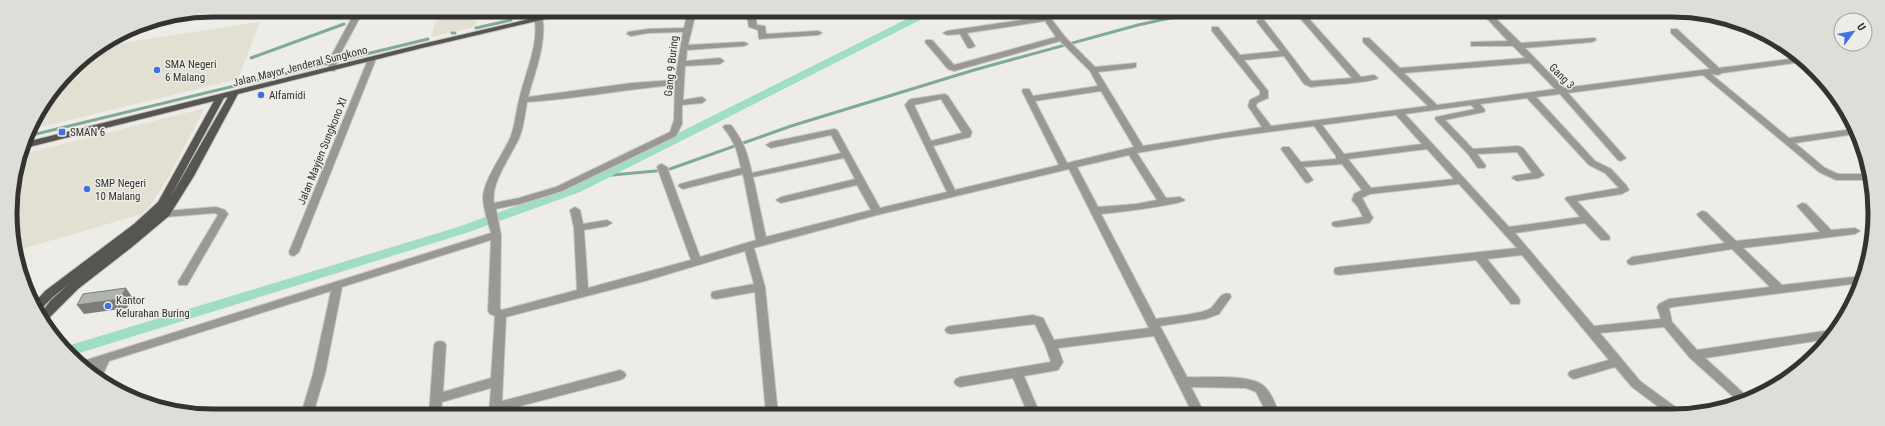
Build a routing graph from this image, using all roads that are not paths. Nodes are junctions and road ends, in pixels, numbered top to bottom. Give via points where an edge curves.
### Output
1 (356, 17) edge
2 (526, 17) edge
3 (537, 17) edge
4 (690, 17) edge
5 (751, 17) edge
6 (1033, 17) edge
7 (1045, 17) edge
8 (1303, 17) edge
9 (1490, 17) edge
10 (1262, 22) dead end
11 (1215, 29) dead end
12 (686, 30) junction
13 (962, 31) junction
14 (1674, 31) dead end
15 (818, 33) dead end
16 (947, 33) dead end
17 (631, 34) dead end
18 (1062, 39) junction
19 (1366, 40) dead end
20 (1592, 40) dead end
21 (930, 42) dead end
22 (744, 44) dead end
23 (1474, 44) dead end
24 (1518, 45) junction
25 (971, 46) dead end
26 (684, 48) junction
27 (1286, 53) junction
28 (1237, 58) junction
29 (372, 59) junction
30 (1531, 60) junction
31 (720, 61) dead end
32 (1795, 61) edge
33 (333, 64) junction
34 (682, 64) junction
35 (1133, 65) dead end
36 (1093, 70) junction
37 (1398, 71) junction
38 (1718, 72) junction
39 (1705, 73) junction
40 (1374, 78) dead end
41 (1359, 80) junction
42 (680, 82) junction
43 (1105, 88) junction
44 (1562, 91) junction
45 (234, 94) junction
46 (1529, 95) junction
47 (220, 97) junction
48 (523, 100) junction
49 (702, 100) dead end
50 (1473, 102) junction
51 (678, 103) junction
52 (1435, 108) junction
53 (1398, 112) junction
54 (1316, 124) junction
55 (728, 127) dead end
56 (1269, 130) junction
57 (1851, 132) edge
58 (1787, 141) junction
59 (30, 144) edge
60 (928, 144) junction
61 (771, 145) dead end
62 (1428, 146) junction
63 (1286, 149) dead end
64 (1136, 151) junction
65 (1470, 152) junction
66 (846, 155) junction
67 (1621, 158) dead end
68 (1342, 159) junction
69 (1298, 165) junction
70 (1481, 166) dead end
71 (1069, 167) junction
72 (663, 170) dead end
73 (750, 173) junction
74 (1864, 177) edge
75 (1517, 178) dead end
76 (1308, 180) dead end
77 (860, 181) junction
78 (1461, 181) junction
79 (683, 186) dead end
80 (1368, 191) junction
81 (953, 195) junction
82 (781, 200) dead end
83 (1180, 200) dead end
84 (1163, 202) junction
85 (1802, 206) dead end
86 (490, 208) junction
87 (576, 210) dead end
88 (877, 212) junction
89 (1094, 212) junction
90 (164, 214) junction
91 (1702, 214) dead end
92 (1587, 218) junction
93 (607, 223) dead end
94 (1337, 224) dead end
95 (579, 228) junction
96 (1506, 231) junction
97 (1855, 231) dead end
98 (496, 232) junction
99 (1828, 234) junction
100 (1605, 238) dead end
101 (762, 242) junction
102 (1734, 245) junction
103 (749, 247) junction
104 (1525, 250) junction
105 (294, 252) dead end
106 (1478, 255) junction
107 (1632, 261) dead end
108 (696, 262) junction
109 (1339, 271) dead end
110 (1857, 280) edge
111 (183, 282) dead end
112 (337, 286) junction
113 (760, 287) junction
114 (1779, 289) junction
115 (582, 293) junction
116 (716, 295) dead end
117 (1226, 297) dead end
118 (1515, 301) dead end
119 (39, 304) edge
120 (501, 314) junction
121 (45, 315) edge
122 (1667, 323) junction
123 (1156, 327) junction
124 (951, 330) dead end
125 (1590, 330) junction
126 (1825, 335) edge
127 (440, 345) dead end
128 (1051, 346) junction
129 (1694, 355) junction
130 (105, 358) junction
131 (1616, 362) junction
132 (88, 364) edge
133 (99, 372) edge
134 (1017, 374) junction
135 (1574, 374) dead end
136 (620, 375) dead end
137 (498, 382) junction
138 (960, 382) dead end
139 (1183, 382) junction
140 (1742, 396) edge
141 (436, 399) junction
142 (308, 409) edge
143 (435, 409) edge
144 (495, 409) edge
145 (502, 409) edge
146 (772, 409) edge
147 (1032, 409) edge
148 (1196, 409) edge
149 (1271, 409) edge
150 (1670, 409) edge

1 - 33 street
2 - 29 main road, Jalan Mayor Jenderal Sungkono
3 - 48 street via 537,49
4 - 12 street, Gang 9 Buring
5 - 15 street via 753,27 762,28 762,37
6 - 13 street
7 - 18 street
8 - 41 street
9 - 24 street, Gang 3
10 - 27 street
11 - 28 street
12 - 17 street
12 - 26 street, Gang 9 Buring
13 - 16 street
13 - 25 street
14 - 38 street
18 - 21 street via 954,68 951,68
18 - 36 street
19 - 37 street
20 - 24 street
22 - 26 street
23 - 24 street
24 - 30 street, Gang 3
26 - 34 street, Gang 9 Buring
27 - 28 street
27 - 41 street via 1311,84
28 - 56 street via 1264,91 1265,96 1253,102 1252,106
29 - 33 main road, Jalan Mayor Jenderal Sungkono
29 - 105 street, Jalan Mayjen Sungkono XI
30 - 37 street
30 - 44 street, Gang 3
31 - 34 street
32 - 38 street
33 - 45 main road, Jalan Mayor Jenderal Sungkono
34 - 42 street, Gang 9 Buring
35 - 36 street
36 - 43 street
37 - 52 street
38 - 39 street
39 - 44 street
39 - 58 street
40 - 41 street
42 - 48 street
42 - 51 street, Gang 9 Buring
43 - 64 street
43 - 71 street via 1028,95
44 - 46 street
44 - 67 street, Gang 3
45 - 47 main road, Jalan Mayor Jenderal Sungkono
45 - 90 main road via 189,176
46 - 50 street
46 - 92 street via 1592,163 1608,171 1623,187 1622,191 1570,198
47 - 59 main road, Jalan Mayor Jenderal Sungkono
47 - 119 main road via 162,204
48 - 86 street via 515,136 493,180 488,197
49 - 51 street
50 - 52 street
50 - 65 street via 1481,110 1439,118
51 - 86 street, Gang 9 Buring via 678,126 673,134 661,141 559,189
52 - 53 street
53 - 54 street
53 - 62 street
54 - 56 street
54 - 68 street
55 - 73 street via 740,145
56 - 64 street via 1223,134
57 - 58 street
58 - 74 street via 1828,174 1836,177
60 - 60 street via 967,135 946,98 942,96 912,102 909,105
60 - 81 street
61 - 66 street via 834,132
62 - 68 street
62 - 78 street
63 - 69 street
64 - 71 street
64 - 84 street
65 - 70 street
65 - 75 street via 1515,148 1520,150 1539,175
66 - 73 street
66 - 77 street
68 - 69 street
68 - 80 street
69 - 76 street
71 - 81 street
71 - 89 street
72 - 108 street
73 - 79 street
73 - 101 street
77 - 82 street
77 - 88 street
78 - 80 street
78 - 96 street
80 - 94 street via 1357,196 1368,218 1365,221
81 - 88 street
83 - 84 street
84 - 89 street
85 - 99 street
86 - 98 street
87 - 95 street
88 - 101 street
89 - 123 street
90 - 111 street via 216,210 223,214
90 - 121 main road via 74,286
91 - 102 street
92 - 96 street
92 - 100 street
93 - 95 street
95 - 115 street
96 - 104 street
97 - 99 street
98 - 112 street
98 - 120 street via 494,311
99 - 102 street
101 - 103 street
102 - 107 street
102 - 114 street
103 - 108 street
103 - 113 street
104 - 106 street
104 - 125 street
106 - 109 street
106 - 118 street
108 - 115 street
110 - 114 street
112 - 130 street
112 - 142 street via 319,374
113 - 116 street
113 - 146 street
114 - 122 street via 1669,303 1663,307
115 - 120 street
117 - 123 street via 1215,311
120 - 137 street
122 - 125 street
122 - 129 street
123 - 128 street
123 - 139 street
124 - 128 street via 1033,319 1039,321
125 - 131 street
126 - 129 street
127 - 141 street
128 - 134 street via 1058,362 1056,365
129 - 140 street
130 - 132 street
130 - 133 street
131 - 135 street
131 - 150 street via 1636,384
134 - 138 street
134 - 147 street
136 - 145 street
137 - 141 street
137 - 144 street
139 - 148 street
139 - 149 street via 1248,383 1260,389
141 - 143 street

